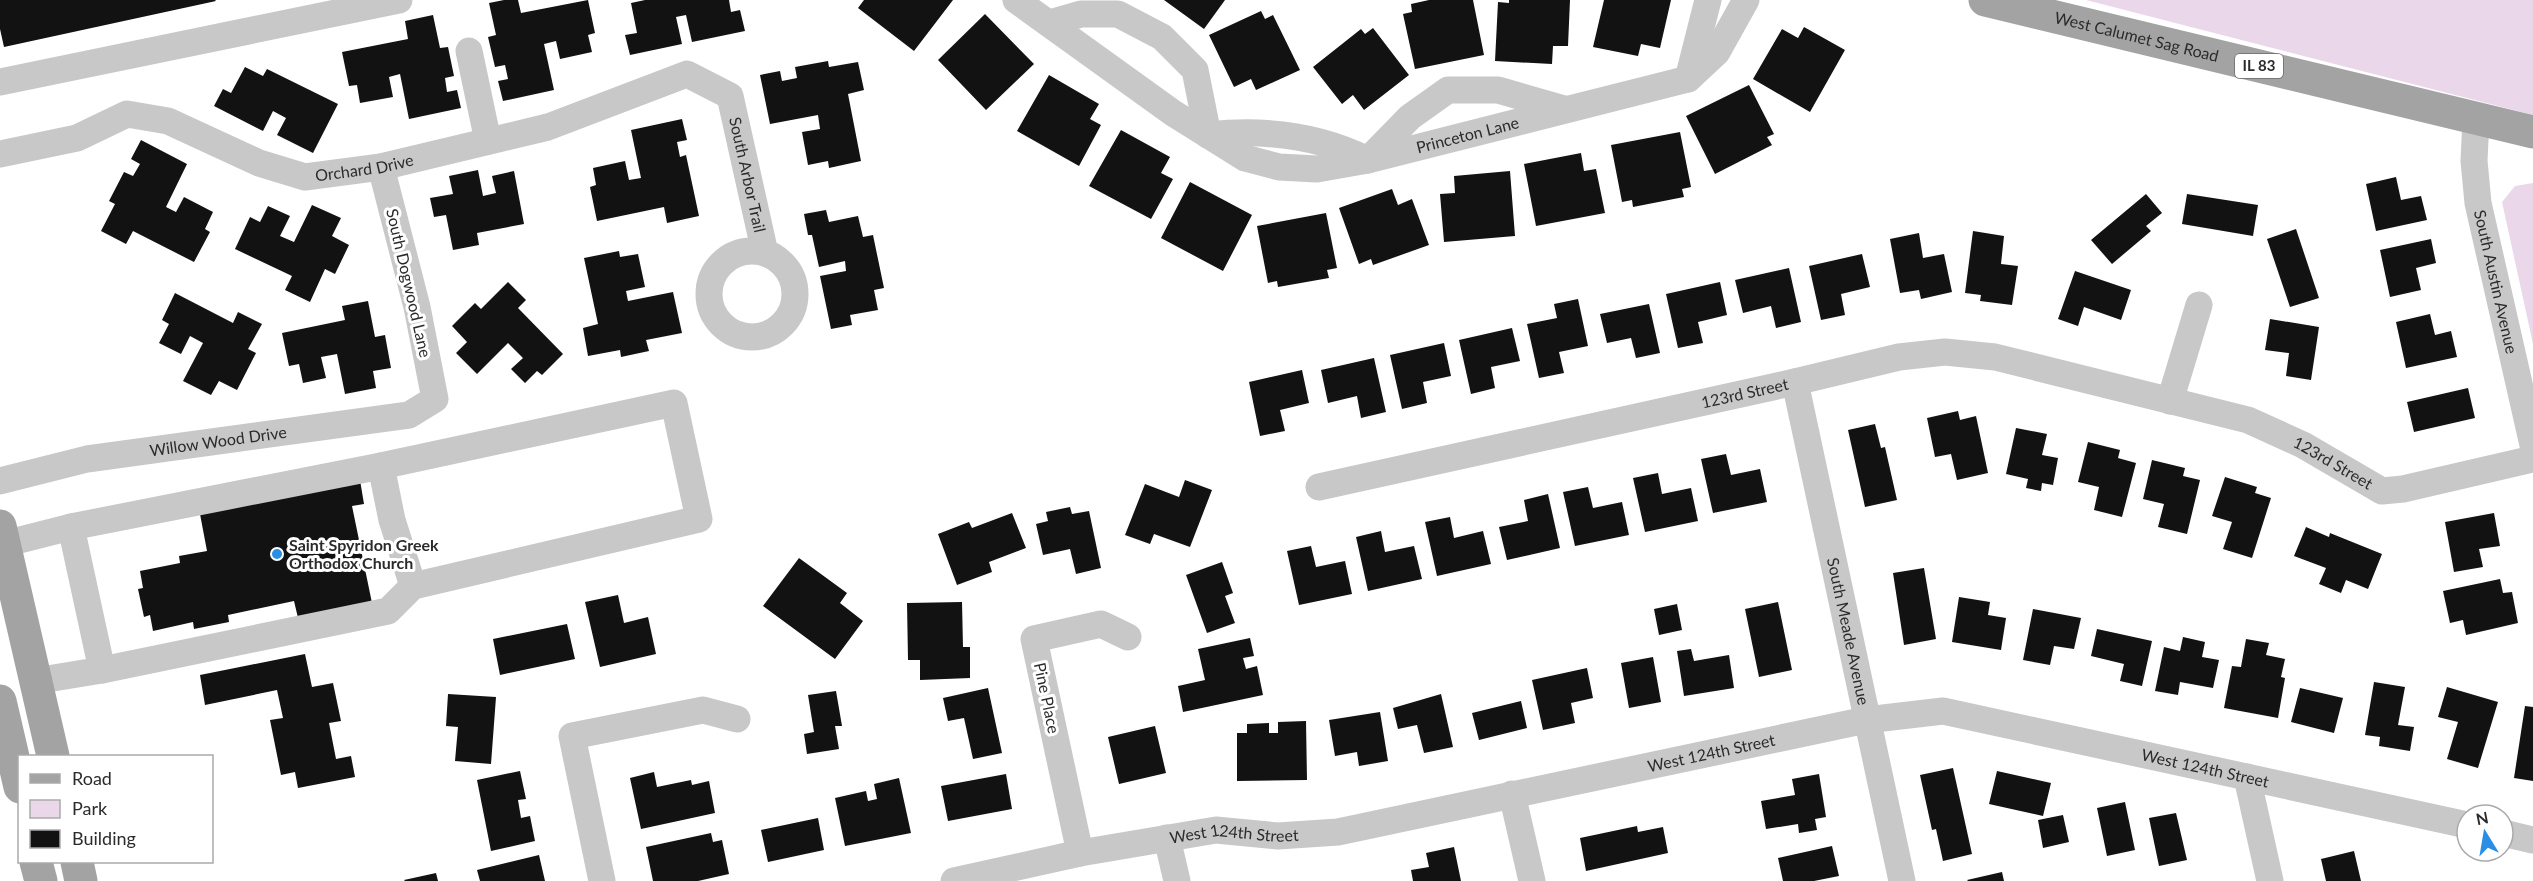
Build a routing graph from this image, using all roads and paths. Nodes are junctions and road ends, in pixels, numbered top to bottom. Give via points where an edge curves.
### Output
1 (399, 0) edge
2 (1016, 0) edge
3 (1708, 0) edge
4 (1746, 0) edge
5 (1985, 0) edge
6 (1050, 23) junction
7 (469, 51) dead end
8 (1688, 79) junction
9 (0, 82) edge
10 (730, 96) joint
11 (1567, 110) junction
12 (2476, 118) junction
13 (2533, 132) edge
14 (1208, 135) junction
15 (488, 141) junction
16 (0, 154) edge
17 (1368, 160) junction
18 (381, 167) junction
19 (765, 254) dead end
20 (2199, 304) dead end
21 (1795, 382) junction
22 (435, 399) joint
23 (2170, 401) junction
24 (2533, 445) edge
25 (2533, 459) edge
26 (381, 466) junction
27 (0, 481) edge
28 (1319, 488) dead end
29 (71, 527) junction
30 (2, 535) edge
31 (413, 586) junction
32 (7, 587) edge
33 (1128, 637) dead end
34 (102, 670) junction
35 (35, 681) junction
36 (0, 701) edge
37 (737, 719) dead end
38 (1866, 720) junction
39 (52, 755) edge
40 (2247, 777) junction
41 (18, 778) edge
42 (1512, 794) junction
43 (2455, 822) edge
44 (2515, 836) edge
45 (1167, 838) junction
46 (2533, 840) edge
47 (1080, 853) junction
48 (36, 863) edge
49 (77, 863) edge
50 (41, 881) edge
51 (81, 881) edge
52 (602, 881) edge
53 (954, 881) edge
54 (1177, 881) edge
55 (1532, 881) edge
56 (1902, 881) edge
57 (2270, 881) edge

1 - 9 street
2 - 6 street
3 - 8 street
4 - 8 street, Princeton Lane via 1717,52
5 - 12 main road, West Calumet Sag Road / IL 83
6 - 14 street
6 - 14 street via 1081,14 1118,14 1162,37 1195,69
7 - 15 street
8 - 11 street, Princeton Lane
10 - 15 street, Orchard Drive via 687,74 548,127
10 - 19 street, South Arbor Trail
11 - 17 street, Princeton Lane
11 - 17 street, Princeton Lane via 1498,90 1448,90 1410,117
12 - 13 main road, West Calumet Sag Road / IL 83
12 - 24 street, South Austin Avenue via 2474,161 2478,203
14 - 17 street via 1245,130 1281,134 1340,146
15 - 18 street, Orchard Drive
16 - 18 street, Orchard Drive via 77,138 127,114 168,121 260,163 305,177
18 - 22 street, South Dogwood Lane via 417,307
20 - 23 street
21 - 23 street, 123rd Street via 1899,357 1945,352 1995,357
21 - 28 street, 123rd Street
21 - 38 street, South Meade Avenue
22 - 27 street, Willow Wood Drive via 409,415 87,459
23 - 25 street, 123rd Street via 2248,420 2304,445 2382,491
26 - 29 street
26 - 31 street via 392,520
26 - 31 street via 674,403 699,519
29 - 30 street
29 - 34 street
30 - 32 main road
31 - 34 street via 388,611
32 - 35 main road
33 - 47 street, Pine Place via 1101,624 1034,639
34 - 35 street
35 - 39 main road
36 - 41 main road
37 - 52 street via 703,710 572,736
38 - 40 street, West 124th Street via 1943,711
38 - 42 street, West 124th Street
38 - 56 street, South Meade Avenue
40 - 43 street, West 124th Street
40 - 57 street
42 - 45 street, West 124th Street via 1338,832 1289,836 1216,830
42 - 55 street
44 - 46 street
45 - 47 street, West 124th Street
45 - 54 street
47 - 53 street, West 124th Street
48 - 50 main road
49 - 51 main road

